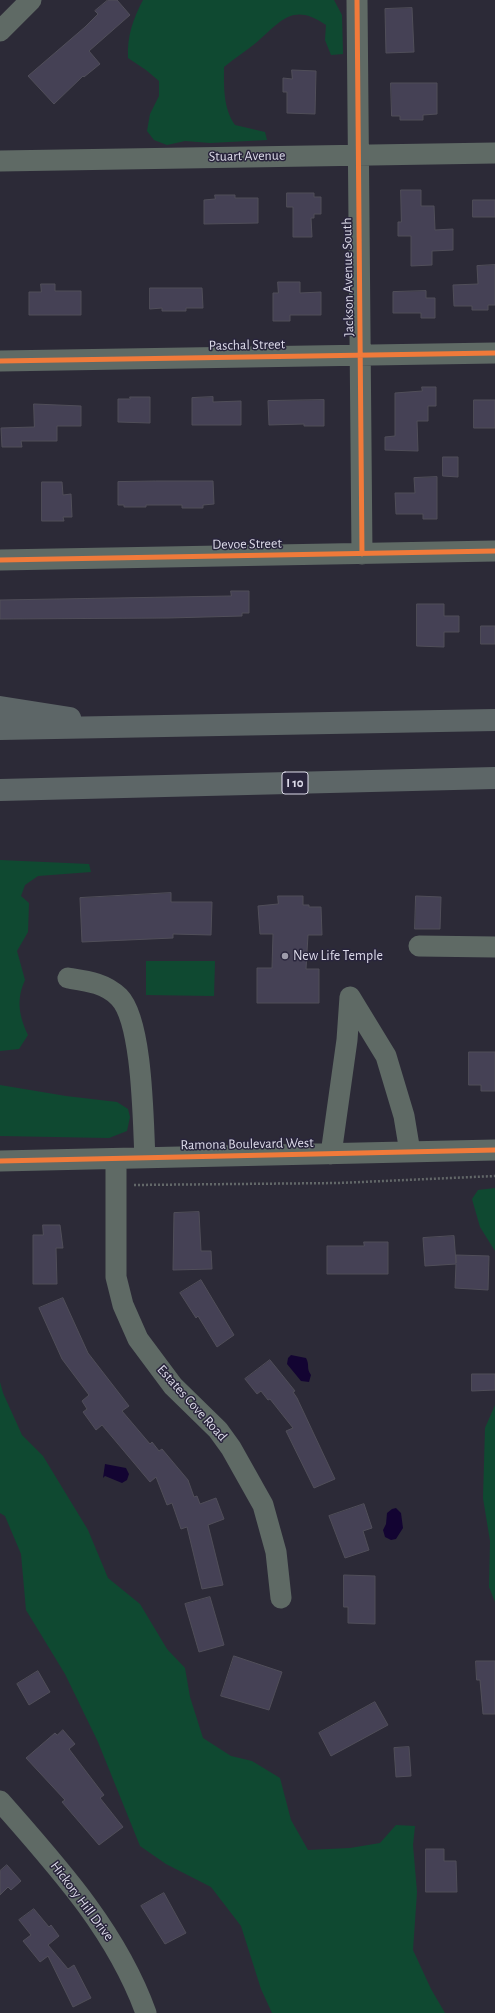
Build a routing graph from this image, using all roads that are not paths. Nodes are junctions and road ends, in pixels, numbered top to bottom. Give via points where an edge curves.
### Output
1 (357, 0) edge
2 (20, 4) edge
3 (0, 31) edge
4 (495, 153) edge
5 (359, 155) junction
6 (0, 161) edge
7 (495, 352) edge
8 (361, 355) junction
9 (0, 362) edge
10 (495, 551) edge
11 (362, 554) junction
12 (0, 560) edge
13 (0, 707) edge
14 (495, 720) edge
15 (118, 726) junction
16 (0, 729) edge
17 (495, 778) edge
18 (95, 788) junction
19 (0, 790) edge
20 (0, 796) edge
21 (419, 946) dead end
22 (495, 947) edge
23 (68, 978) dead end
24 (495, 1150) edge
25 (410, 1152) junction
26 (331, 1154) junction
27 (145, 1158) junction
28 (116, 1159) junction
29 (0, 1161) edge
30 (281, 1598) dead end
31 (0, 1800) edge
32 (146, 2013) edge

1 - 5 street, Jackson Avenue South
2 - 3 street
4 - 5 street, Stuart Avenue
5 - 6 street, Stuart Avenue
5 - 8 street, Jackson Avenue South
7 - 8 street, Paschal Street
8 - 9 street, Paschal Street
8 - 11 street, Jackson Avenue South
10 - 11 street, Devoe Street
11 - 12 street, Devoe Street
13 - 15 highway
14 - 15 highway
15 - 16 highway
17 - 18 highway, I 10
18 - 19 highway, I 10
18 - 20 highway
21 - 22 street
23 - 27 street via 97,982 119,997 131,1018 138,1061
24 - 25 street, Ramona Boulevard West
25 - 26 street, Ramona Boulevard West
25 - 26 street via 404,1116 386,1056 350,997 347,1040
26 - 27 street, Ramona Boulevard West
27 - 28 street, Ramona Boulevard West
28 - 29 street, Ramona Boulevard West
28 - 30 street, Estates Cove Road via 116,1277 129,1320 138,1339 172,1386 218,1430 263,1505 276,1552
31 - 32 street, Hickory Hill Drive via 62,1871 92,1910 128,1967

